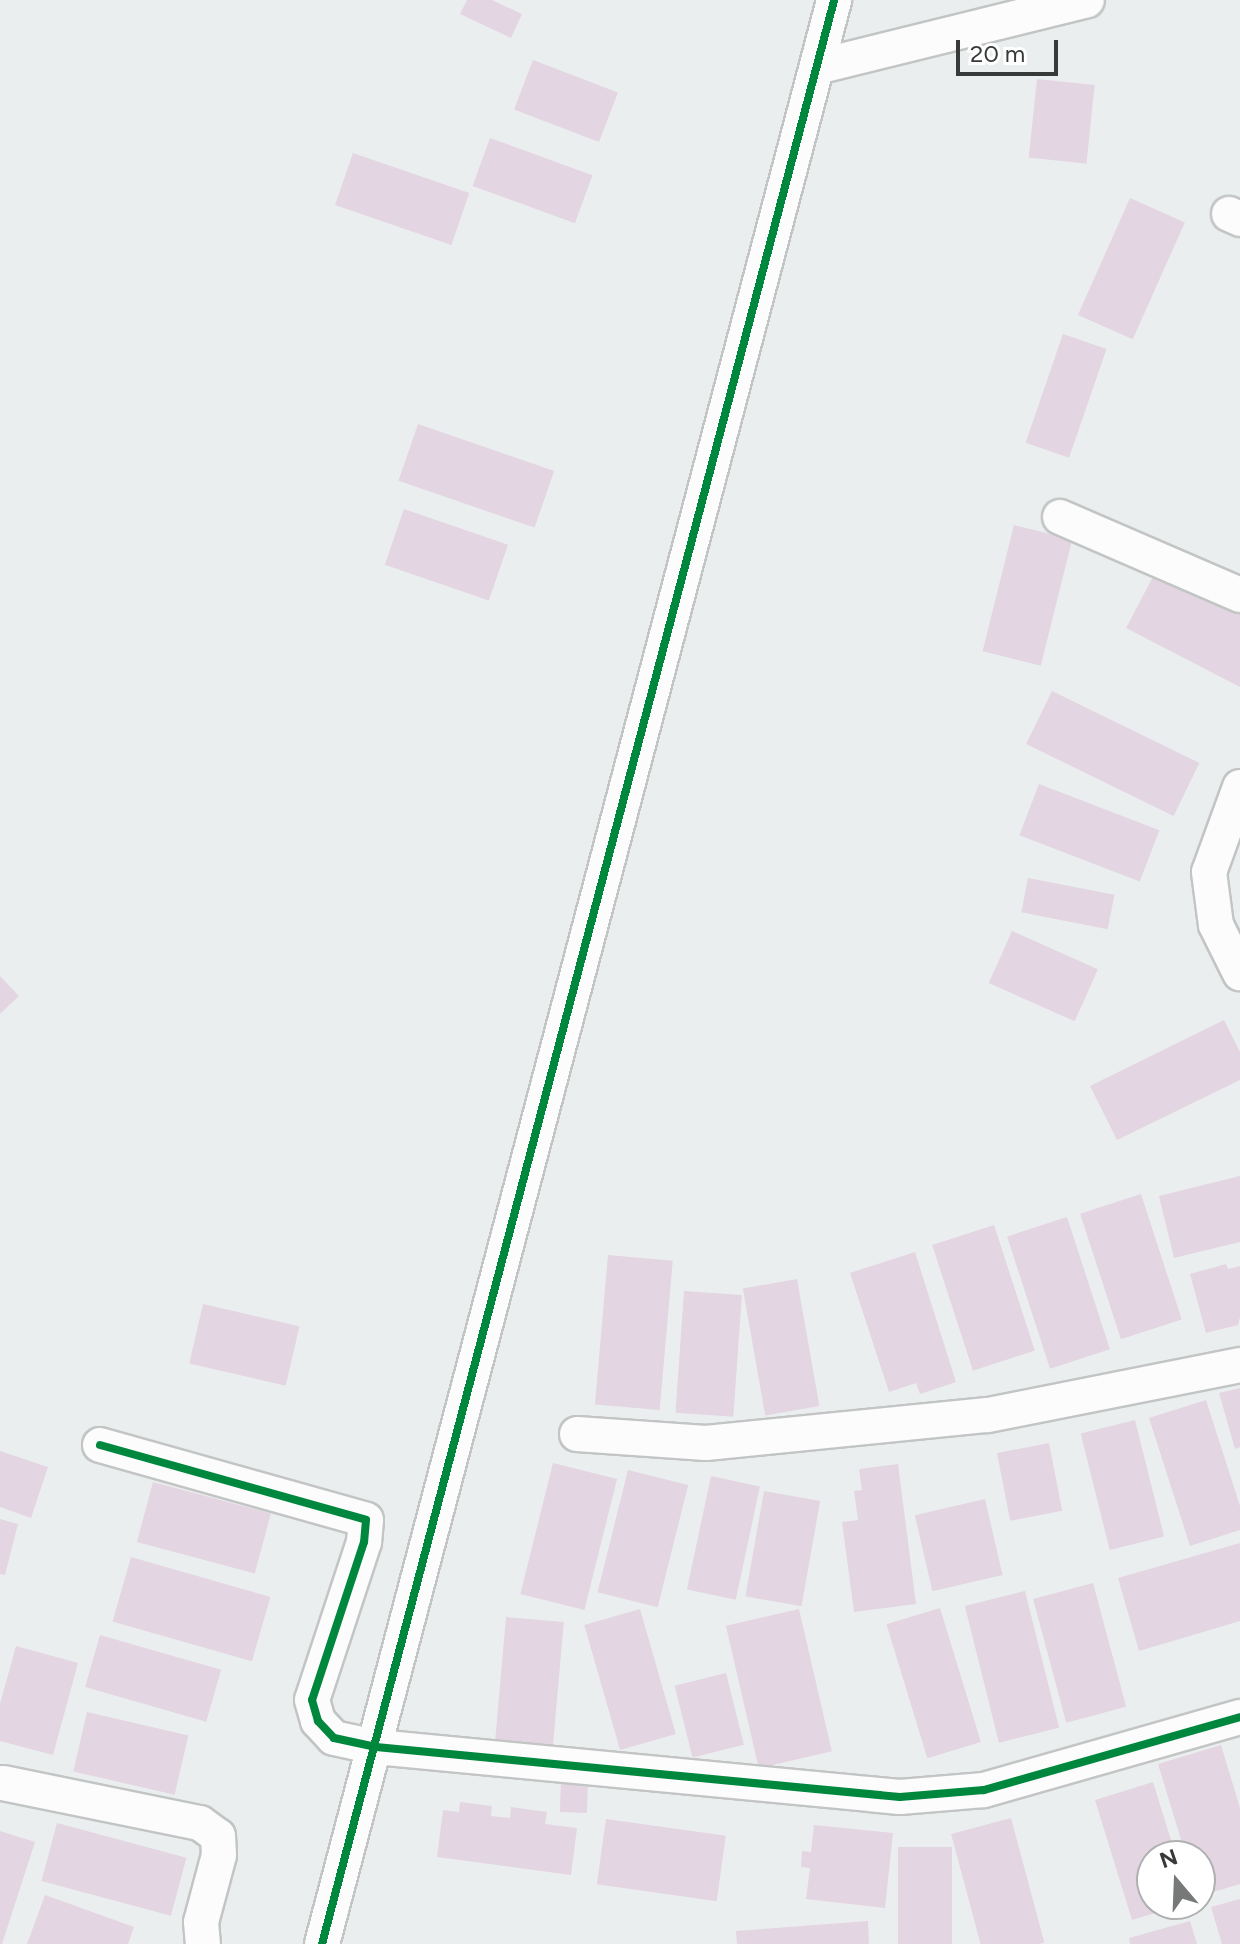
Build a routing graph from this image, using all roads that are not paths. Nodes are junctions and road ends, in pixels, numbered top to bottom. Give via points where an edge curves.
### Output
1 (834, 0) edge
2 (1087, 0) edge
3 (817, 67) junction
4 (1060, 517) dead end
5 (1240, 595) edge
6 (1240, 787) edge
7 (1240, 973) edge
8 (1240, 1365) edge
9 (577, 1434) dead end
10 (100, 1445) dead end
11 (1240, 1717) edge
12 (376, 1747) junction
13 (3, 1783) dead end
14 (203, 1944) edge
15 (322, 1944) edge

1 - 3 street
2 - 3 street
3 - 12 street
4 - 5 street
6 - 7 street via 1209,872 1216,925
8 - 9 street via 988,1415 706,1443
10 - 12 street via 366,1520 364,1542 312,1700 318,1721 334,1738
11 - 12 street via 984,1790 900,1797
12 - 15 street
13 - 14 street via 200,1823 218,1836 219,1855 201,1922

